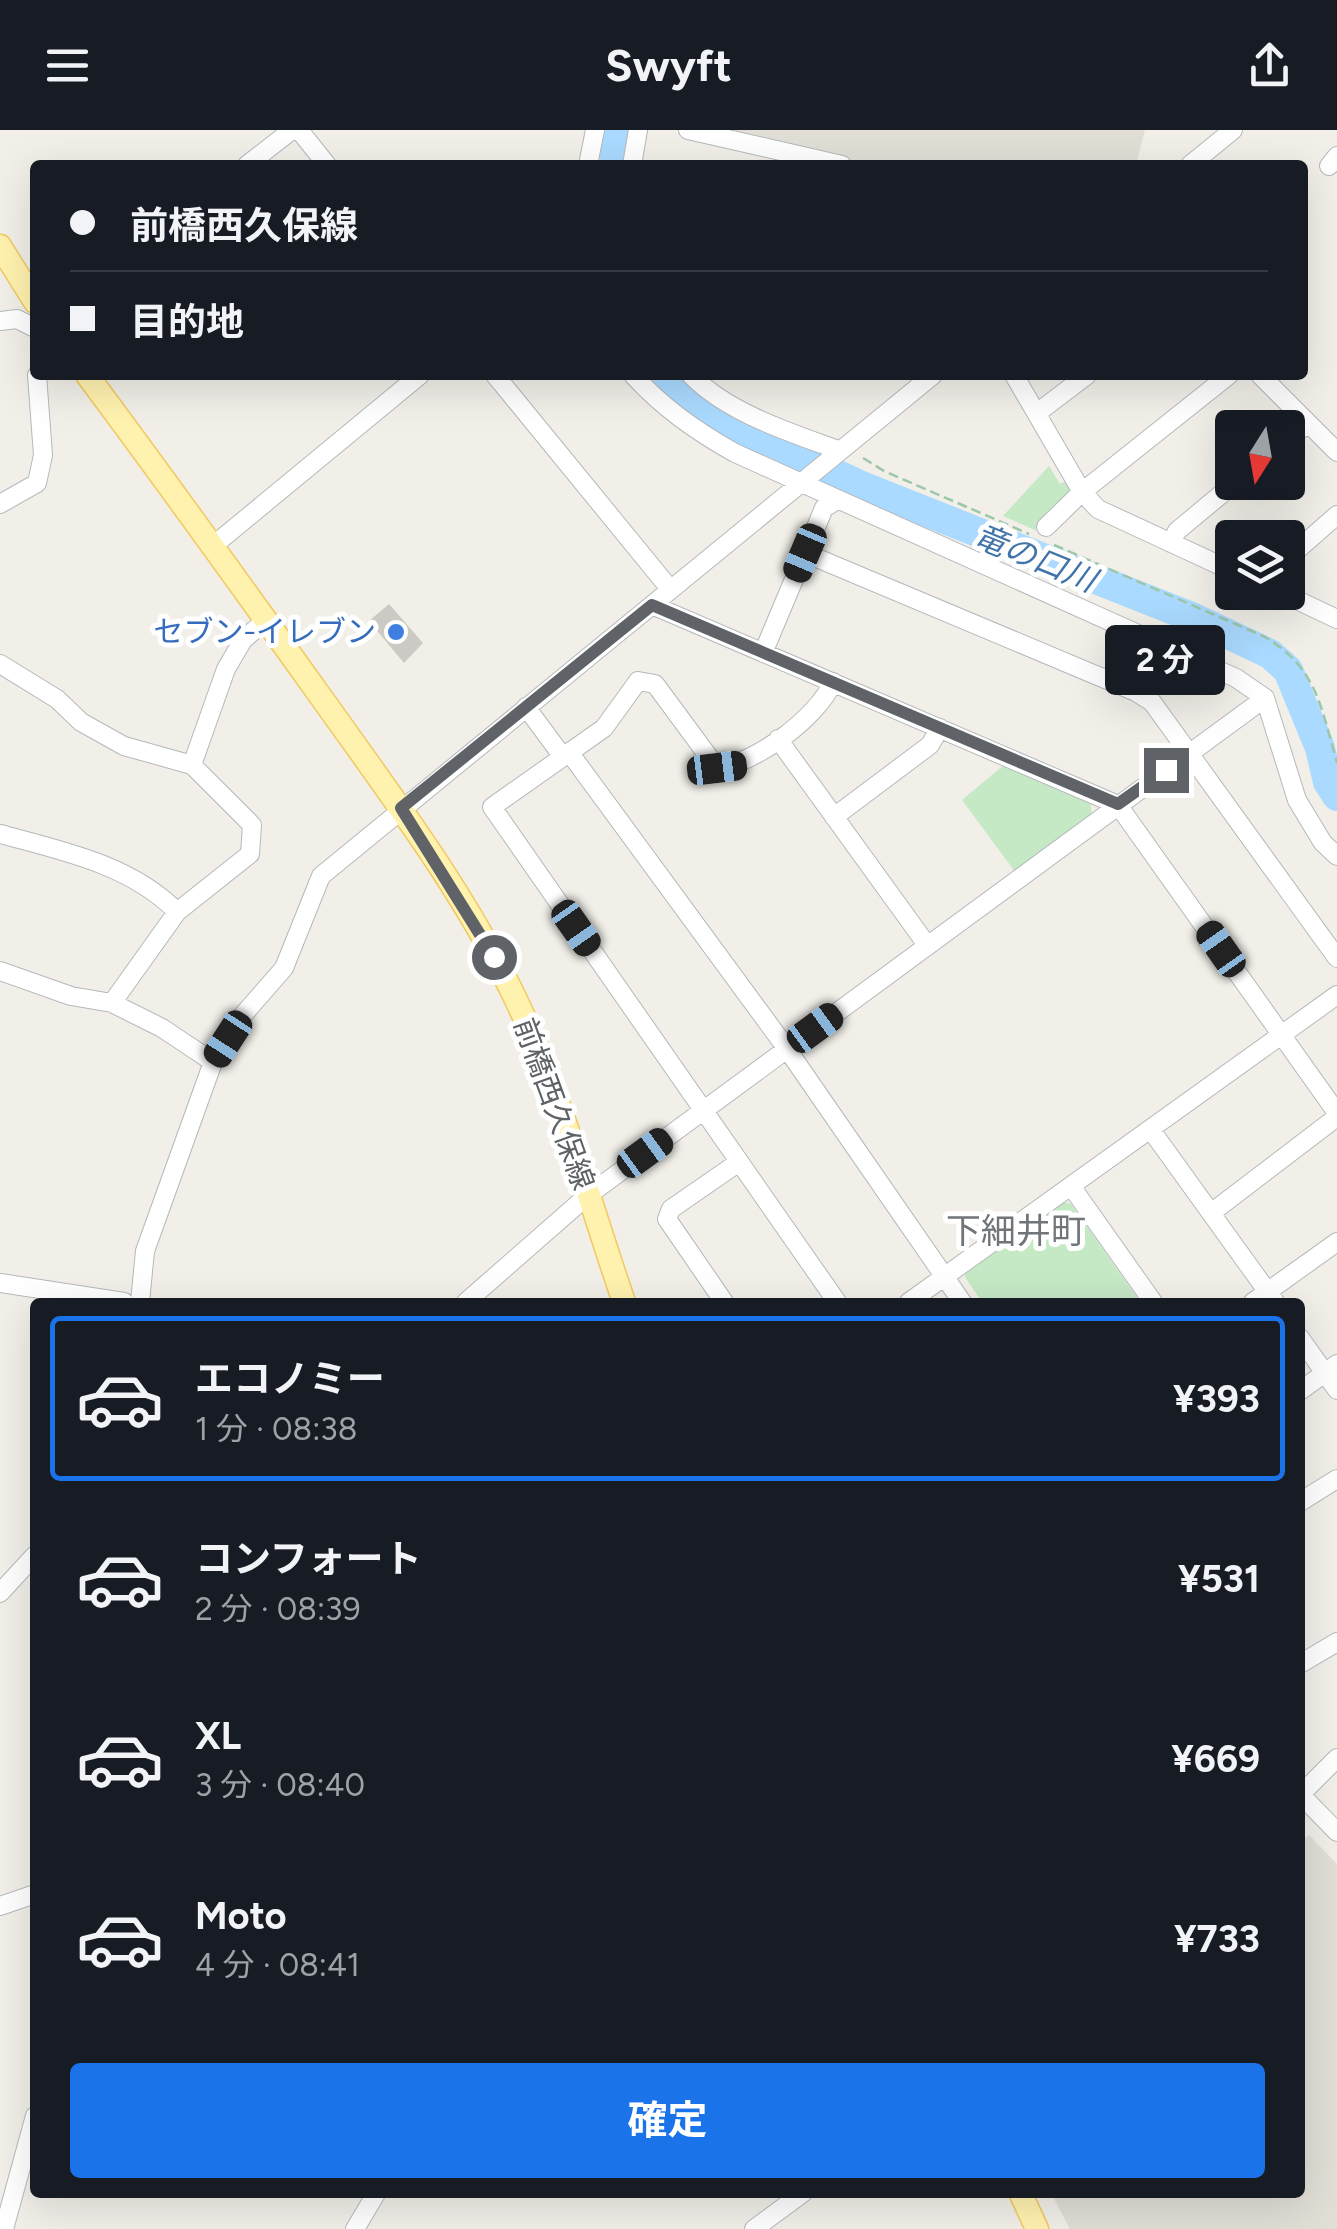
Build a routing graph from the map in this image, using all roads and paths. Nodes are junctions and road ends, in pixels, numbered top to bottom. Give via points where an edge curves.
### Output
1 (296, 130) edge
2 (595, 130) edge
3 (638, 130) edge
4 (688, 130) edge
5 (1233, 130) edge
6 (254, 160) edge
7 (323, 160) edge
8 (589, 160) edge
9 (633, 160) edge
10 (820, 160) edge
11 (1196, 160) edge
12 (0, 246) edge
13 (30, 294) edge
14 (0, 321) edge
15 (30, 326) edge
16 (37, 380) edge
17 (91, 380) edge
18 (414, 380) edge
19 (499, 380) edge
20 (637, 380) edge
21 (697, 380) edge
22 (927, 380) edge
23 (1017, 380) edge
24 (1080, 380) edge
25 (1223, 380) edge
26 (1265, 380) edge
27 (1037, 413) junction
28 (1308, 424) junction
29 (1305, 426) edge
30 (1337, 452) edge
31 (835, 453) junction
32 (800, 480) junction
33 (1082, 492) junction
34 (1215, 499) edge
35 (836, 500) junction
36 (0, 504) edge
37 (1337, 515) edge
38 (1043, 535) junction
39 (1171, 543) junction
40 (1305, 543) edge
41 (214, 544) junction
42 (805, 553) junction
43 (1215, 562) edge
44 (670, 588) junction
45 (1305, 604) edge
46 (652, 605) junction
47 (266, 620) junction
48 (1337, 620) edge
49 (763, 653) junction
50 (0, 664) edge
51 (833, 682) junction
52 (1265, 698) junction
53 (526, 707) junction
54 (940, 728) junction
55 (778, 739) junction
56 (566, 754) junction
57 (1189, 754) junction
58 (1337, 763) edge
59 (192, 765) junction
60 (1118, 804) junction
61 (401, 808) junction
62 (834, 816) junction
63 (0, 834) edge
64 (1337, 856) edge
65 (177, 912) junction
66 (927, 945) junction
67 (1337, 958) edge
68 (0, 972) edge
69 (1337, 995) edge
70 (112, 1003) junction
71 (1283, 1035) junction
72 (787, 1049) junction
73 (213, 1062) junction
74 (703, 1110) junction
75 (1337, 1115) edge
76 (1151, 1130) junction
77 (739, 1162) junction
78 (1071, 1186) junction
79 (587, 1196) junction
80 (1210, 1213) junction
81 (1337, 1242) edge
82 (944, 1277) junction
83 (0, 1282) edge
84 (99, 1298) edge
85 (140, 1298) edge
86 (471, 1298) edge
87 (623, 1298) edge
88 (721, 1298) edge
89 (834, 1298) edge
90 (915, 1298) edge
91 (959, 1298) edge
92 (1150, 1298) edge
93 (1264, 1298) edge
94 (1266, 1298) edge
95 (1305, 1343) edge
96 (1331, 1369) edge
97 (1305, 1387) edge
98 (1337, 1390) edge
99 (1334, 1487) edge
100 (1305, 1500) edge
101 (30, 1560) edge
102 (0, 1593) edge
103 (1337, 1642) edge
104 (1305, 1661) edge
105 (1337, 1758) edge
106 (1305, 1790) edge
107 (1305, 1800) edge
108 (1337, 1832) edge
109 (30, 1896) edge
110 (0, 1906) edge
111 (30, 2134) edge
112 (373, 2198) edge
113 (796, 2198) edge
114 (1023, 2198) edge
115 (4, 2229) edge
116 (355, 2229) edge
117 (754, 2229) edge
118 (1036, 2229) edge

1 - 6 street
1 - 7 street
2 - 8 street
3 - 9 street
4 - 10 street
5 - 11 street
12 - 13 main road
14 - 15 street
16 - 36 street via 43,456 37,483
17 - 41 main road, 前橋西久保線
18 - 41 street
19 - 44 street
20 - 32 street via 698,432
21 - 31 street via 749,414
22 - 31 street
23 - 27 street
24 - 27 street
25 - 33 street
26 - 28 street
27 - 33 street
28 - 29 street
28 - 30 street
31 - 32 street
31 - 38 path via 858,456
32 - 35 street
32 - 44 street
33 - 38 street
33 - 39 street via 1098,509
34 - 39 street
35 - 42 street via 824,508
35 - 52 street via 1236,678
37 - 40 street
38 - 58 path via 1286,650 1312,680
39 - 43 street
41 - 47 main road, 前橋西久保線
42 - 49 street
42 - 57 street via 1136,692 1152,702
44 - 46 street
45 - 48 street
46 - 49 street
46 - 53 street
47 - 59 street via 243,640 226,669
47 - 61 main road, 前橋西久保線
49 - 51 street
50 - 59 street via 124,746
51 - 54 street
51 - 55 street via 824,702
52 - 57 street
52 - 64 street via 1297,800
53 - 56 street
53 - 61 street
54 - 60 street
54 - 62 street via 930,745
55 - 56 street via 739,765 717,768 655,684 638,680 604,728
55 - 62 street
56 - 72 street
56 - 74 street via 492,807
57 - 60 street
57 - 67 street
59 - 65 street via 252,825 254,836 250,854
60 - 66 street
60 - 71 street
61 - 73 street via 321,876 284,968
61 - 79 main road, 前橋西久保線 via 482,933 518,1006
62 - 66 street
63 - 65 street via 88,857
65 - 70 street
66 - 72 street
68 - 70 street
69 - 71 street
70 - 73 street
71 - 75 street
71 - 76 street
72 - 74 street
72 - 82 street
73 - 85 street via 145,1251
74 - 77 street
74 - 79 street
75 - 80 street
76 - 78 street
76 - 80 street
77 - 88 street via 671,1209 667,1219
77 - 89 street
78 - 82 street
78 - 92 street
79 - 86 street
79 - 87 main road, 前橋西久保線
80 - 93 street
81 - 94 street
82 - 90 street
82 - 91 street
83 - 84 street
95 - 96 street
96 - 97 street
96 - 98 street
99 - 100 street
101 - 102 street
103 - 104 street
105 - 106 street
107 - 108 street
109 - 110 street
111 - 115 street
112 - 116 street
113 - 117 street
114 - 118 main road

